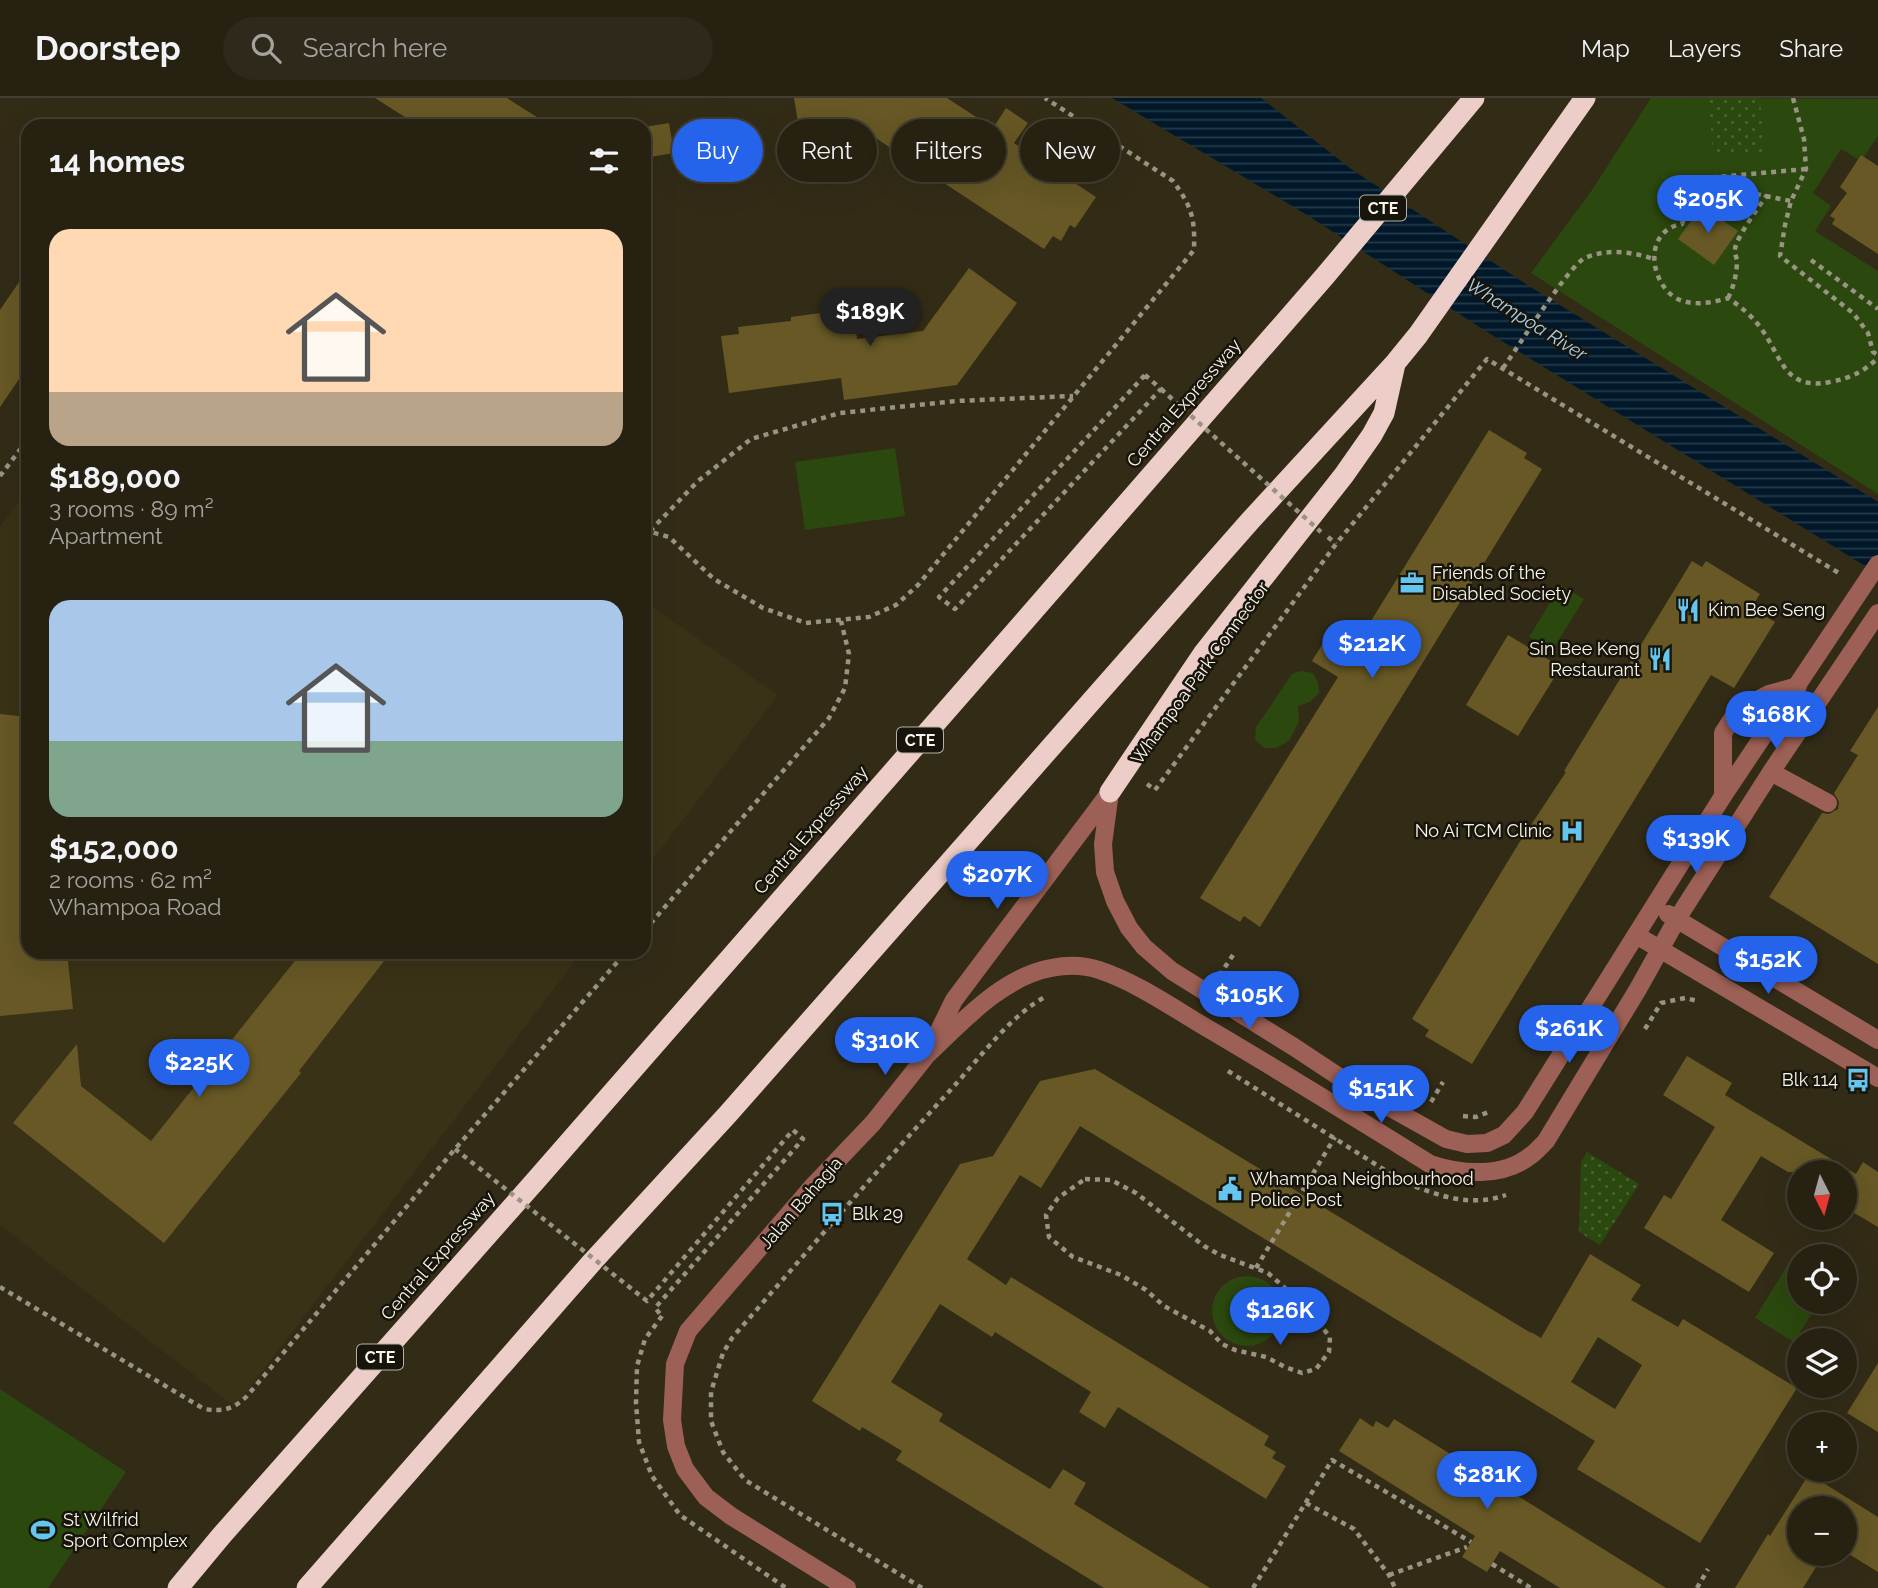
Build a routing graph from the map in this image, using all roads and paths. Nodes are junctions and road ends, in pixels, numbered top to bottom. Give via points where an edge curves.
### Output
1 (1045, 98) edge
2 (1474, 98) edge
3 (1585, 98) edge
4 (1793, 98) edge
5 (1806, 169) junction
6 (1767, 195) junction
7 (1791, 201) junction
8 (1721, 219) dead end
9 (1654, 259) junction
10 (1811, 260) dead end
11 (1728, 298) junction
12 (1878, 309) edge
13 (1878, 356) edge
14 (1396, 362) junction
15 (1503, 368) junction
16 (1161, 389) junction
17 (1073, 396) junction
18 (21, 448) edge
19 (0, 476) edge
20 (651, 527) edge
21 (651, 532) edge
22 (1321, 532) dead end
23 (1878, 564) edge
24 (1849, 579) dead end
25 (1876, 616) edge
26 (841, 621) junction
27 (1798, 685) junction
28 (1771, 772) junction
29 (1139, 778) dead end
30 (1110, 792) junction
31 (1723, 796) junction
32 (1828, 803) dead end
33 (1655, 906) junction
34 (1677, 919) junction
35 (651, 923) edge
36 (1636, 935) junction
37 (1660, 949) junction
38 (620, 959) edge
39 (1058, 993) dead end
40 (1661, 1003) dead end
41 (1640, 1037) dead end
42 (1878, 1040) edge
43 (927, 1055) junction
44 (1224, 1069) dead end
45 (1878, 1078) edge
46 (1443, 1082) dead end
47 (1437, 1106) dead end
48 (1499, 1106) dead end
49 (1456, 1115) dead end
50 (1335, 1137) junction
51 (455, 1149) junction
52 (1509, 1194) dead end
53 (1256, 1268) junction
54 (0, 1287) edge
55 (662, 1316) dead end
56 (1306, 1503) junction
57 (1471, 1542) dead end
58 (1467, 1548) dead end
59 (1492, 1564) dead end
60 (1708, 1569) dead end
61 (1389, 1575) junction
62 (178, 1588) edge
63 (307, 1588) edge
64 (847, 1588) edge
65 (922, 1588) edge
66 (1253, 1588) edge
67 (1395, 1588) edge
68 (1531, 1588) edge
69 (1697, 1588) edge

1 - 17 path via 1173,181 1188,201 1195,225 1194,250
2 - 62 highway, Central Expressway / CTE via 1325,276
3 - 14 highway
4 - 5 path
5 - 7 path
5 - 9 path via 1706,178 1690,195 1682,224 1663,230
6 - 7 path
6 - 8 path via 1740,191
6 - 11 path via 1734,248 1735,278
7 - 13 path via 1780,256 1853,313
9 - 11 path via 1661,283 1676,298 1713,303
9 - 15 path via 1631,252 1583,259
10 - 12 path
11 - 13 path via 1752,316 1783,368 1798,380 1817,385 1841,380 1866,370
14 - 30 highway via 1384,413 1371,435 1203,654
14 - 63 highway via 1250,520
15 - 24 path
15 - 29 path, Whampoa Park Connector via 1487,359 1336,544 1155,790
16 - 16 path via 955,609 939,597 1145,375
16 - 22 path, bridge
17 - 20 path via 956,401 840,413 751,439 698,481
17 - 26 path via 918,585 897,605 869,617
18 - 19 path
21 - 26 path via 669,537 714,579 763,608 806,623
23 - 27 street
25 - 28 street
26 - 35 path via 849,654 845,688 829,718
27 - 31 street
27 - 31 street via 1738,710 1723,733
28 - 32 street
28 - 34 street
30 - 36 street via 1103,844 1105,872 1129,928 1144,947 1172,971 1362,1092 1446,1139 1488,1143 1504,1135 1525,1112
30 - 43 street, Jalan Bahagia via 954,1000
31 - 33 street
33 - 34 street
33 - 36 street
34 - 37 street
34 - 42 street
36 - 37 street
37 - 43 street via 1546,1141 1528,1158 1486,1172 1468,1173 1430,1164 1288,1076 1096,968 1050,968 1016,980
37 - 45 street
38 - 51 path
39 - 65 path via 1030,1006 1004,1031 741,1328 723,1353 711,1392 711,1421 723,1452 745,1480
40 - 41 path
43 - 64 street, Jalan Bahagia via 873,1123 688,1331 675,1364 672,1420 676,1446 685,1469 706,1497
44 - 50 path
46 - 47 path via 1431,1102
48 - 49 path via 1476,1117
50 - 52 path via 1402,1181 1432,1193 1477,1200
50 - 53 path
51 - 54 path via 247,1396 228,1410 204,1409
51 - 55 path, bridge via 647,1301 793,1130 803,1139 655,1308
53 - 53 path via 1203,1246 1136,1193 1111,1180 1086,1179 1058,1198 1046,1215 1049,1237 1073,1257 1121,1275 1210,1331 1222,1344 1302,1373 1316,1369 1329,1352 1330,1337 1304,1305
56 - 57 path via 1332,1460
56 - 61 path via 1354,1529
56 - 66 path
58 - 61 path
59 - 68 path
60 - 69 path
61 - 67 path

